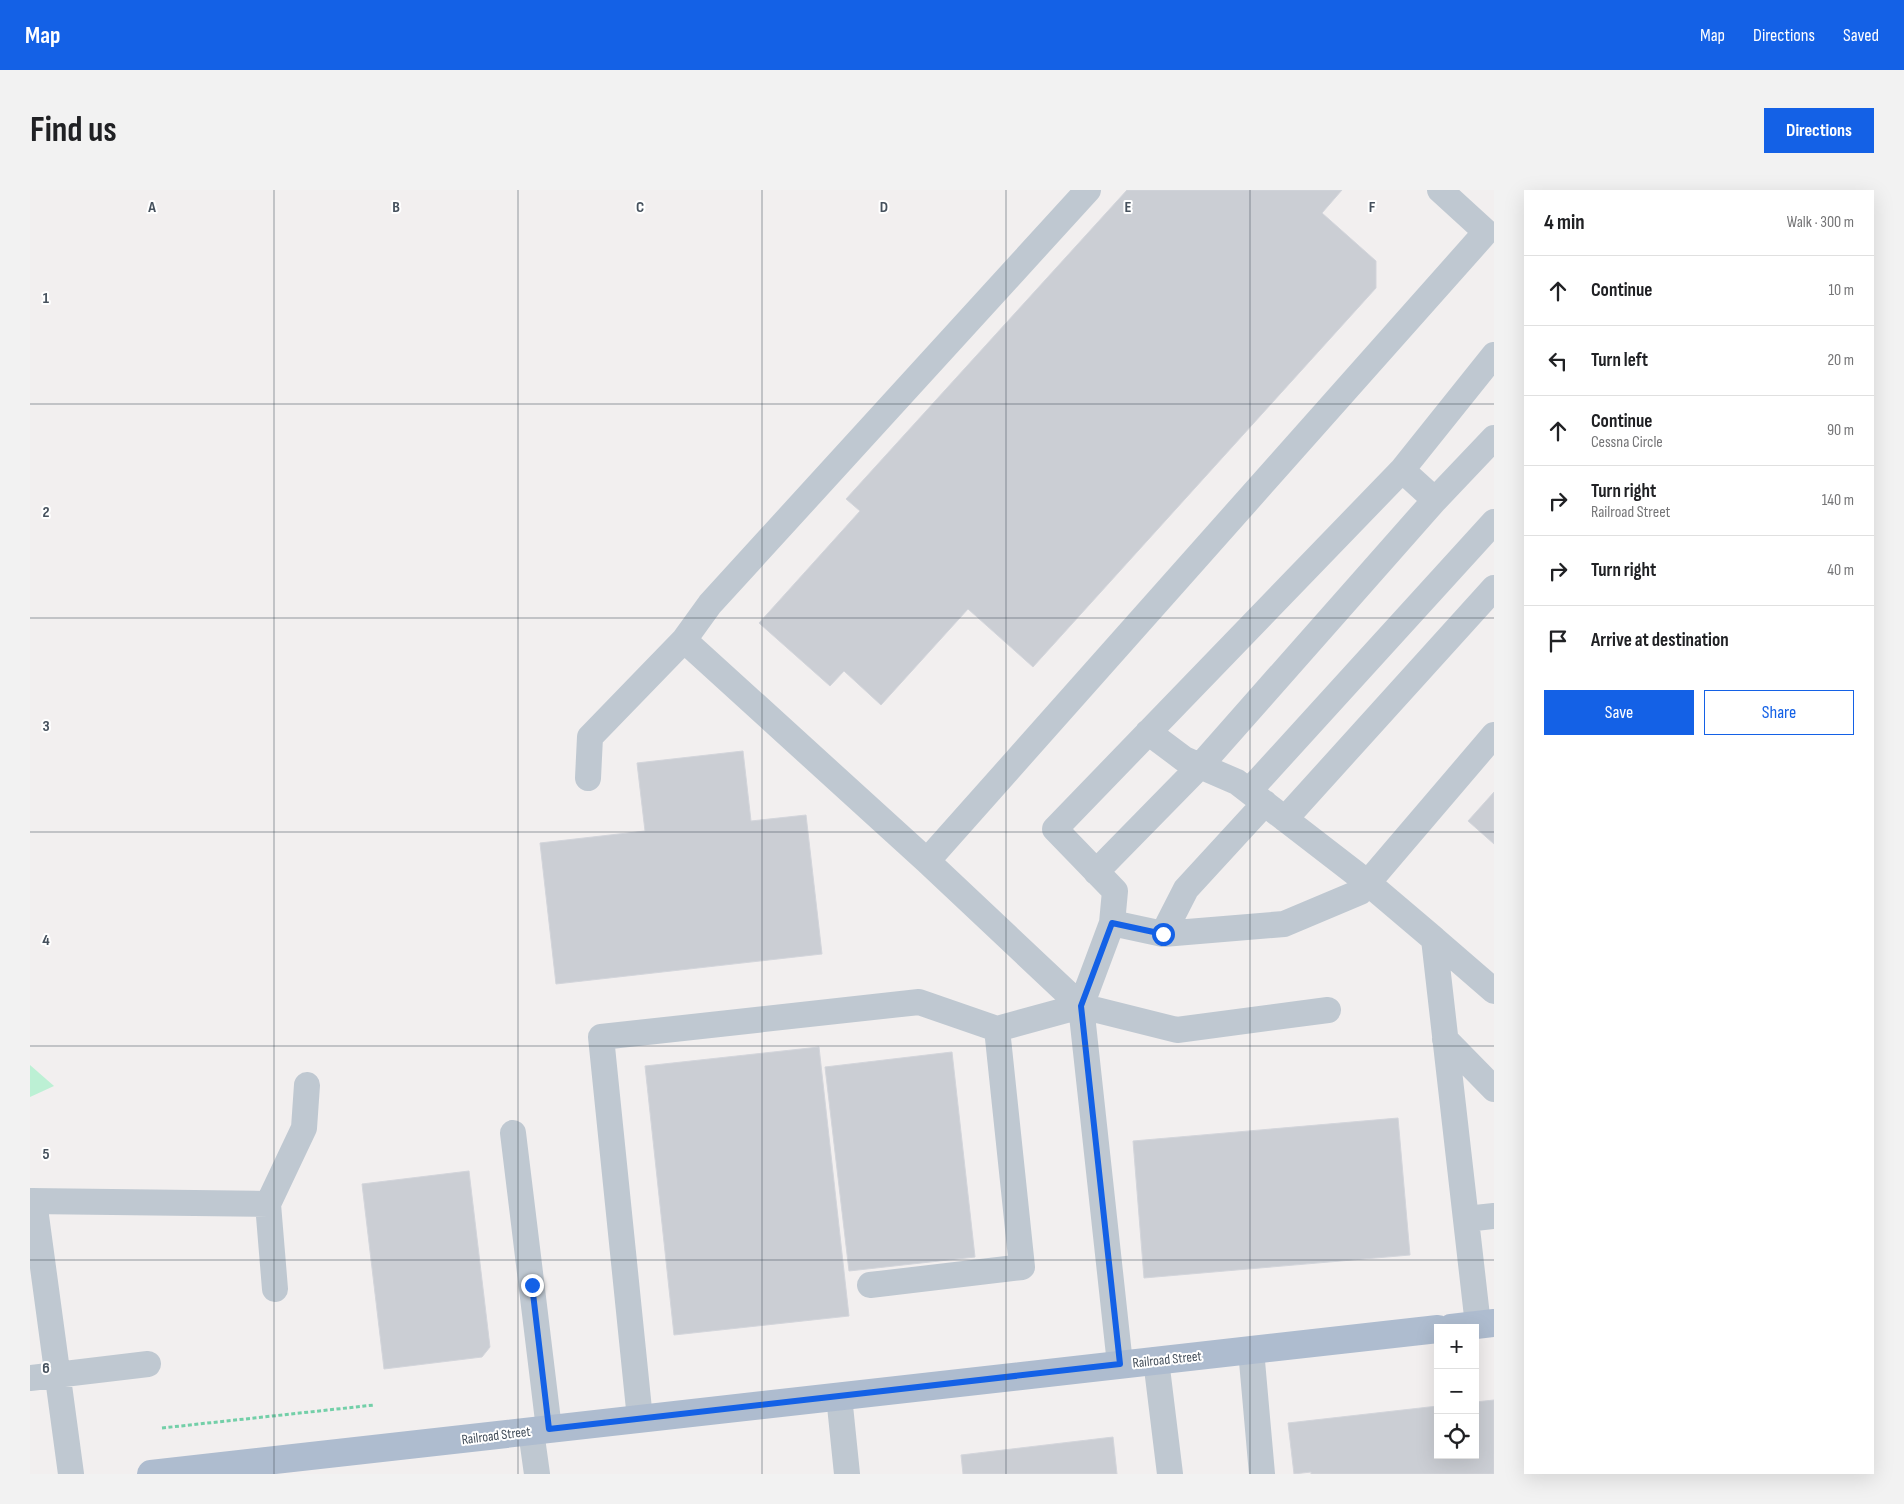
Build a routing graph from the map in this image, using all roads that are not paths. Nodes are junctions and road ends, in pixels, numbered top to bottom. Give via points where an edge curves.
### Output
1 (1088, 190) edge
2 (1440, 190) edge
3 (1494, 355) edge
4 (1494, 438) edge
5 (1402, 470) junction
6 (1436, 500) junction
7 (1494, 522) edge
8 (1494, 588) edge
9 (684, 640) junction
10 (1148, 732) junction
11 (1494, 735) edge
12 (1200, 766) junction
13 (588, 778) dead end
14 (1266, 804) junction
15 (927, 862) junction
16 (1096, 872) junction
17 (1368, 883) junction
18 (1112, 923) junction
19 (1163, 934) junction
20 (1434, 939) junction
21 (1494, 991) edge
22 (1081, 1006) junction
23 (1328, 1010) dead end
24 (996, 1028) junction
25 (1445, 1039) junction
26 (307, 1085) dead end
27 (1494, 1089) edge
28 (513, 1134) dead end
29 (32, 1201) edge
30 (268, 1204) junction
31 (1494, 1216) edge
32 (1466, 1219) junction
33 (870, 1285) dead end
34 (275, 1289) dead end
35 (1486, 1324) edge
36 (1434, 1329) edge
37 (1250, 1350) junction
38 (1156, 1360) junction
39 (148, 1364) dead end
40 (1120, 1364) junction
41 (58, 1376) junction
42 (30, 1378) edge
43 (839, 1396) junction
44 (640, 1419) junction
45 (540, 1430) junction
46 (239, 1469) edge
47 (71, 1474) edge
48 (151, 1474) edge
49 (537, 1474) edge
50 (847, 1474) edge
51 (1170, 1474) edge
52 (1262, 1474) edge

1 - 9 street via 710,604
2 - 15 street via 1486,232
3 - 5 street
4 - 6 street
5 - 6 street
5 - 10 street
6 - 12 street
7 - 14 street
8 - 14 street
9 - 13 street via 590,737
9 - 15 street
10 - 12 street via 1184,759
10 - 16 street via 1055,829
11 - 17 street
12 - 14 street via 1236,782
12 - 16 street
14 - 17 street
14 - 19 street via 1186,889
15 - 22 street
16 - 18 street via 1115,891
17 - 19 street via 1360,892 1284,924
17 - 20 street
18 - 19 street
18 - 22 street
20 - 21 street
20 - 25 street
22 - 23 street via 1177,1030
22 - 24 street
22 - 40 street
24 - 33 street via 1022,1268
24 - 44 street via 919,1002 601,1037
25 - 27 street
25 - 32 street
26 - 30 street via 304,1128
28 - 45 street
29 - 30 street
29 - 41 street
30 - 34 street
31 - 32 street
32 - 35 street
36 - 37 main road, Railroad Street
37 - 38 main road, Railroad Street
37 - 52 street
38 - 40 main road, Railroad Street
38 - 51 street
39 - 41 street
40 - 43 main road, Railroad Street
41 - 42 street
41 - 47 street
43 - 44 main road, Railroad Street
43 - 50 street
44 - 45 main road, Railroad Street
45 - 46 main road, Railroad Street
45 - 49 street
46 - 48 main road, Railroad Street

